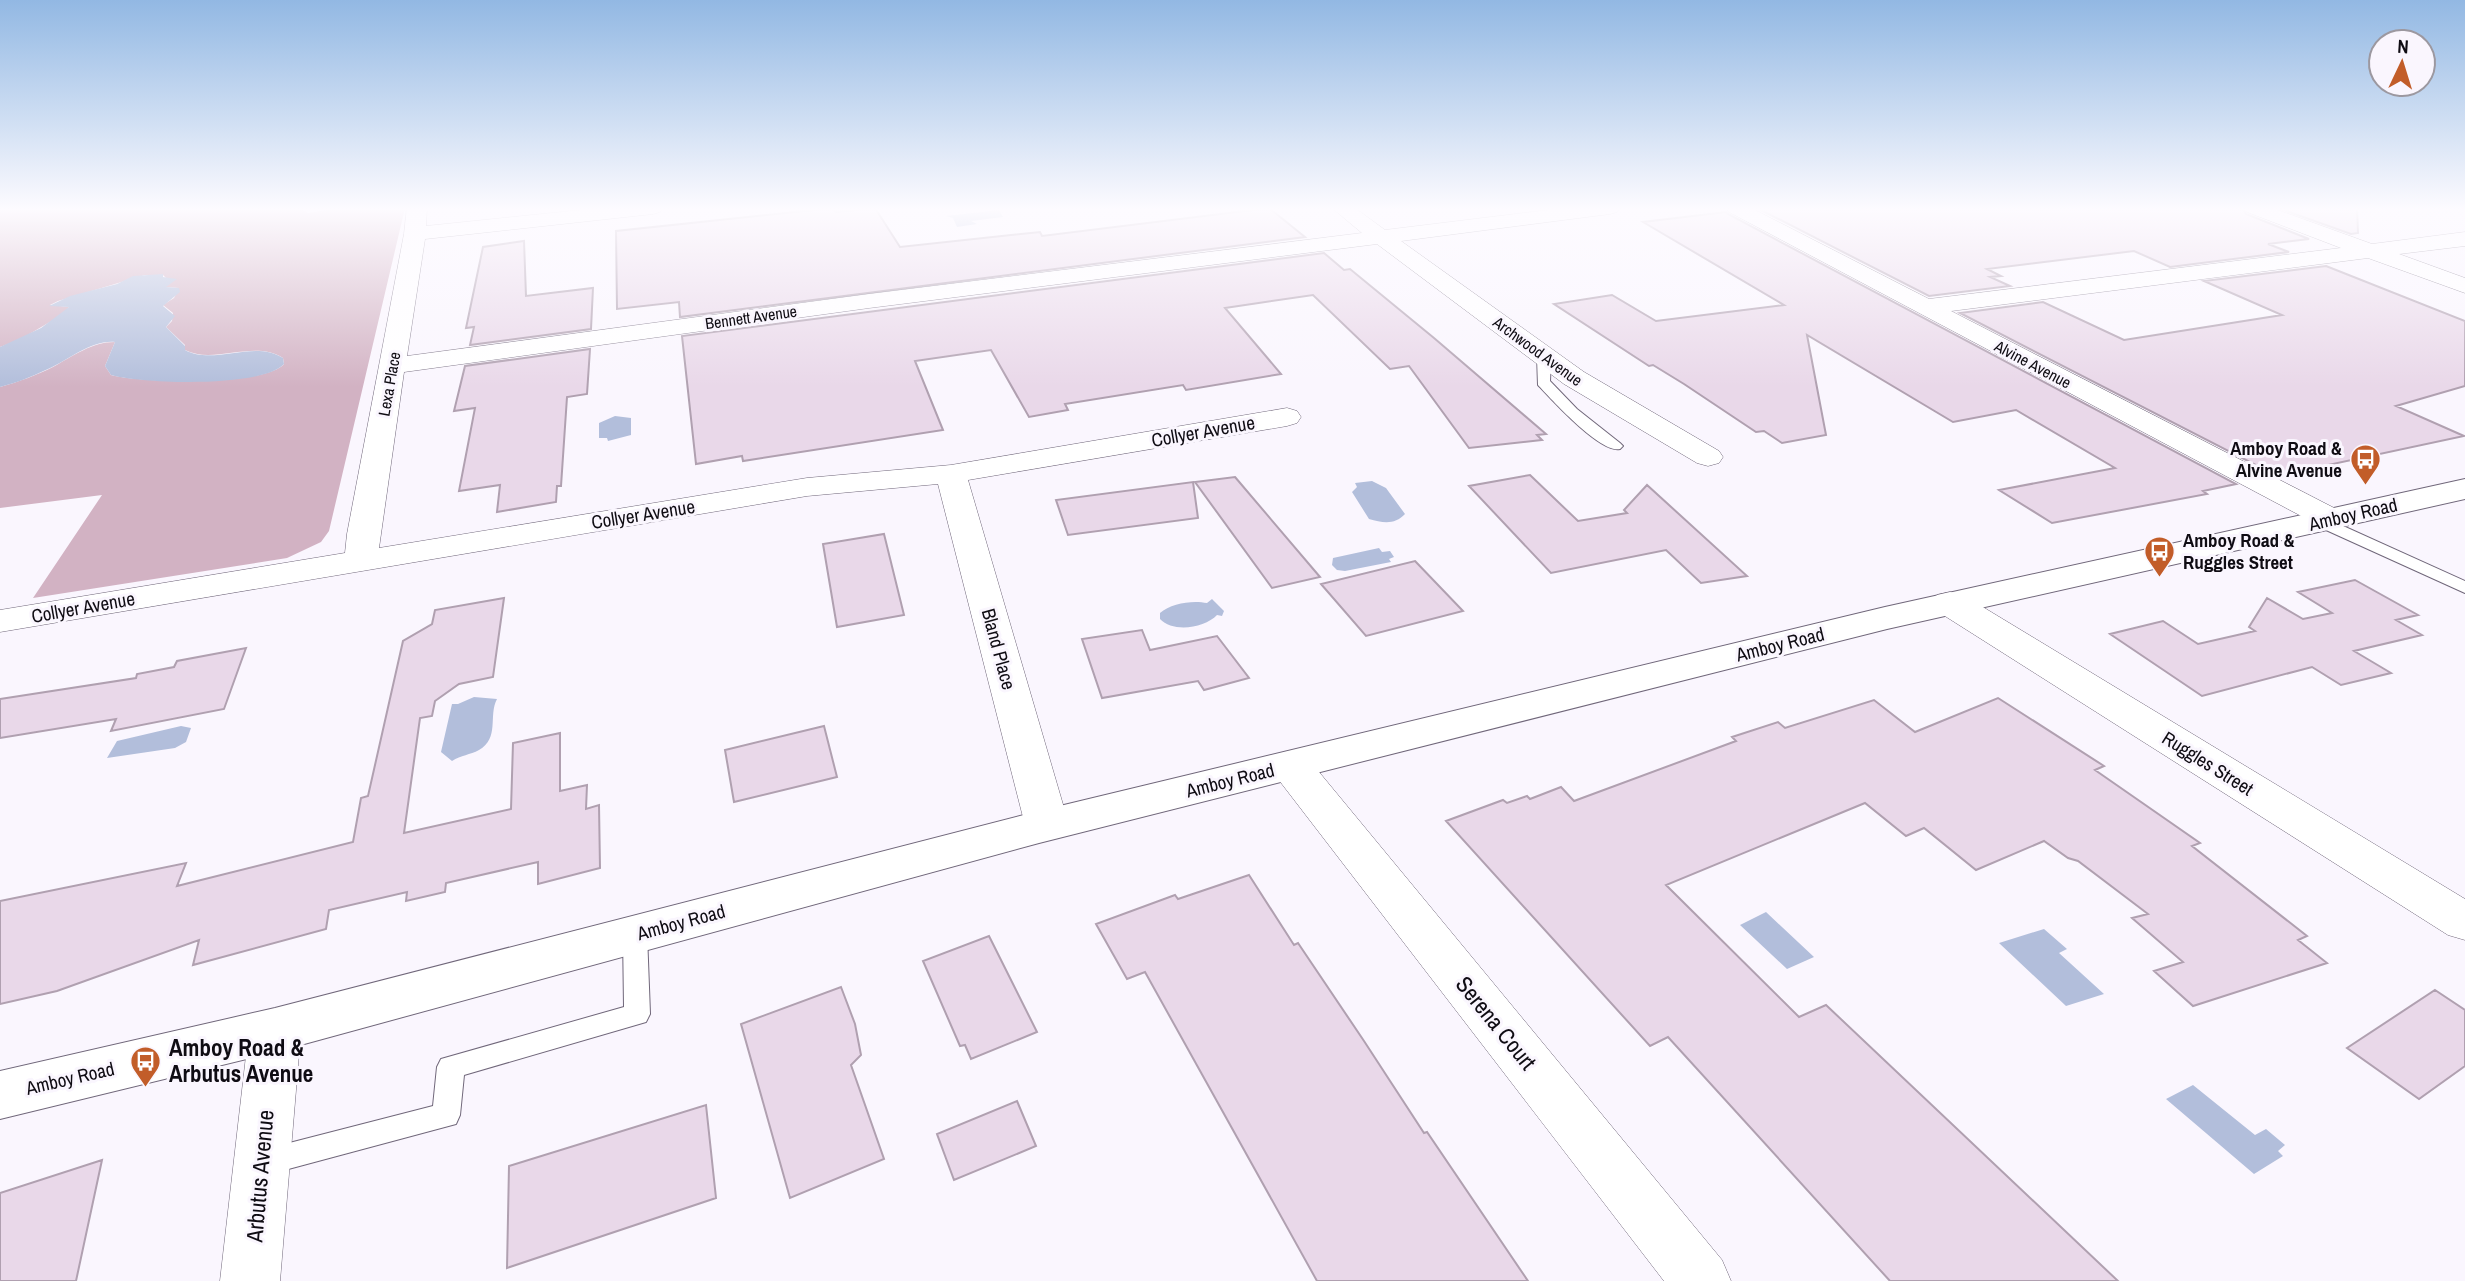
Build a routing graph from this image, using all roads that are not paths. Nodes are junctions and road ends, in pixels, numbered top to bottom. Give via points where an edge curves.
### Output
1 (408, 268) edge
2 (1127, 268) edge
3 (1426, 268) edge
4 (1850, 268) edge
5 (2251, 268) edge
6 (2415, 268) edge
7 (2465, 286) edge
8 (1924, 307) junction
9 (1544, 357) junction
10 (392, 366) junction
11 (1287, 417) dead end
12 (1615, 446) dead end
13 (1708, 457) dead end
14 (951, 474) junction
15 (2465, 489) edge
16 (2326, 520) junction
17 (362, 560) junction
18 (2465, 588) edge
19 (1950, 603) junction
20 (0, 621) edge
21 (1290, 765) junction
22 (1047, 825) junction
23 (2465, 922) edge
24 (635, 934) junction
25 (275, 1030) junction
26 (0, 1095) edge
27 (262, 1164) junction
28 (250, 1281) edge
29 (1701, 1281) edge

1 - 10 street, Lexa Place
2 - 10 street, Bennett Avenue
3 - 9 street, Archwood Avenue
4 - 8 street, Alvine Avenue
5 - 8 street
6 - 7 street
8 - 16 street, Alvine Avenue
9 - 12 lane via 1543,382
9 - 13 street, Archwood Avenue
10 - 17 street, Lexa Place
11 - 14 street, Collyer Avenue
14 - 17 street, Collyer Avenue via 807,487
14 - 22 street, Bland Place
15 - 16 main road, Amboy Road
16 - 18 lane
16 - 19 main road, Amboy Road
17 - 20 street, Collyer Avenue
19 - 21 main road, Amboy Road
19 - 23 street, Ruggles Street
21 - 22 main road, Amboy Road
21 - 29 street, Serena Court
22 - 24 main road, Amboy Road
24 - 25 main road, Amboy Road
24 - 27 lane via 637,1014 451,1068 446,1115
25 - 26 main road, Amboy Road
25 - 27 street, Arbutus Avenue
27 - 28 street, Arbutus Avenue

